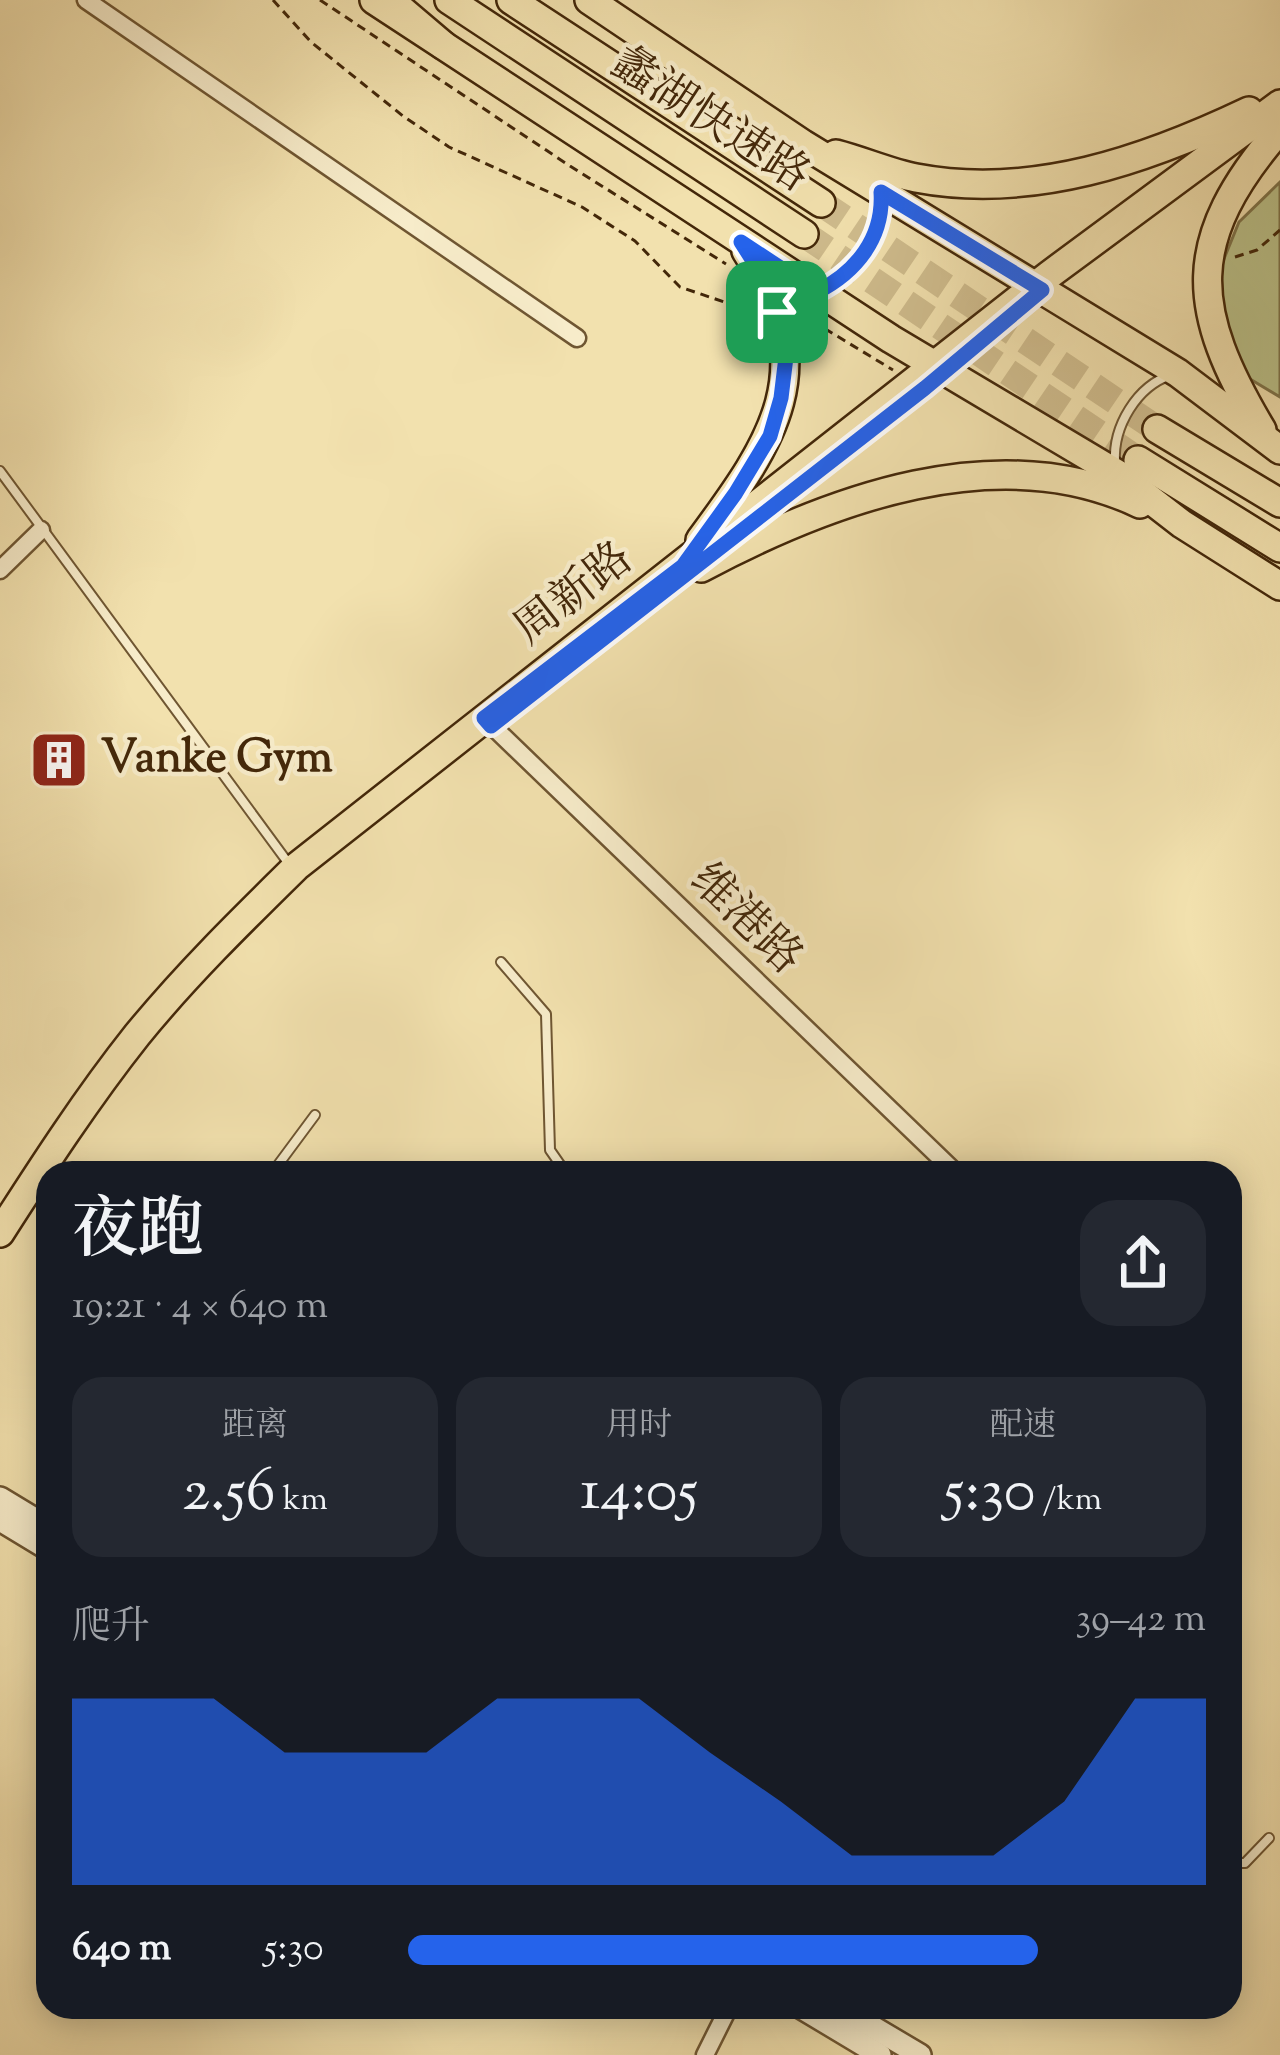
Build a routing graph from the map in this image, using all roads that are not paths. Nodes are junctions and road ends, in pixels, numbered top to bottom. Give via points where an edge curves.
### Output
1 (86, 0) edge
2 (374, 0) edge
3 (390, 0) edge
4 (449, 0) edge
5 (511, 0) edge
6 (589, 0) edge
7 (443, 45) junction
8 (1280, 104) edge
9 (1280, 129) edge
10 (803, 144) junction
11 (881, 192) junction
12 (821, 203) tunnel mouth
13 (804, 234) tunnel mouth
14 (741, 242) junction
15 (1039, 288) junction
16 (817, 292) junction
17 (577, 338) dead end
18 (941, 369) junction
19 (1178, 373) junction
20 (1157, 429) tunnel mouth
21 (1275, 447) edge
22 (1126, 466) junction
23 (0, 471) edge
24 (1280, 503) edge
25 (1182, 524) junction
26 (41, 530) junction
27 (1280, 548) edge
28 (0, 570) edge
29 (687, 570) junction
30 (1280, 586) edge
31 (485, 725) junction
32 (293, 870) junction
33 (501, 962) dead end
34 (315, 1115) dead end
35 (50, 1161) edge
36 (60, 1161) edge
37 (281, 1161) edge
38 (558, 1161) edge
39 (931, 1161) edge
40 (943, 1161) edge
41 (36, 1181) edge
42 (36, 1197) edge
43 (0, 1233) edge
44 (0, 1250) edge
45 (0, 1498) edge
46 (0, 1520) edge
47 (36, 1520) edge
48 (36, 1542) edge
49 (1269, 1838) dead end
50 (1242, 1863) edge
51 (723, 2019) edge
52 (733, 2019) edge
53 (820, 2019) edge
54 (859, 2019) edge
55 (705, 2055) edge
56 (716, 2055) edge
57 (880, 2055) edge
58 (920, 2055) edge

1 - 17 street
2 - 7 main road
3 - 7 main road
4 - 13 main road, 蠡湖快速路
5 - 12 main road, 蠡湖快速路
6 - 10 main road
7 - 14 main road
8 - 10 main road via 1106,167 1018,184 912,177
8 - 15 main road, 周新路
9 - 21 main road via 1221,218 1206,282 1216,344
10 - 11 main road
11 - 15 main road
11 - 16 lane via 878,229 858,264
14 - 16 main road
14 - 29 main road via 777,312 786,357 781,398 770,436
15 - 18 main road, 周新路
15 - 19 main road
16 - 18 main road
18 - 22 main road
18 - 29 main road, 周新路
19 - 21 main road
19 - 22 lane via 1141,393 1118,433
20 - 24 main road
22 - 25 main road
22 - 27 main road
23 - 26 lane
25 - 29 main road via 1086,486 950,479 859,499
25 - 30 main road
26 - 28 street
26 - 32 lane
29 - 31 main road, 周新路
31 - 32 main road, 周新路
31 - 36 main road, 周新路 via 297,879 237,939 143,1043
31 - 39 street, 维港路
31 - 40 street, 维港路
32 - 35 main road, 周新路 via 137,1035
33 - 38 lane via 546,1014 550,1150
34 - 37 lane
41 - 43 main road, 周新路
42 - 44 main road, 周新路
45 - 47 street
46 - 48 street
49 - 50 lane
51 - 55 street
52 - 56 street
53 - 57 street
54 - 58 street

